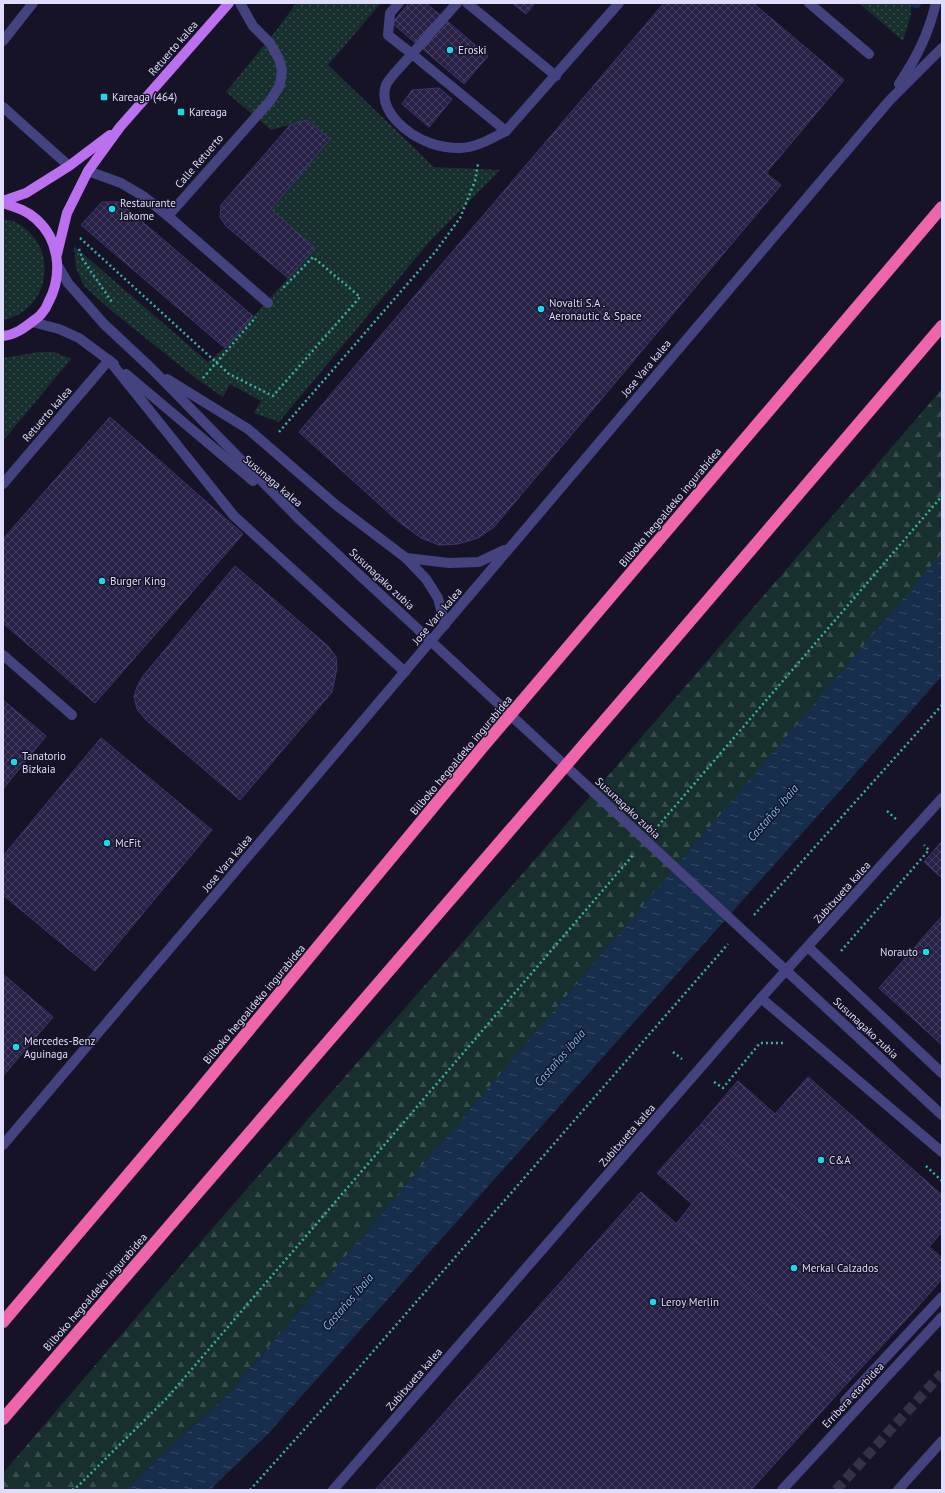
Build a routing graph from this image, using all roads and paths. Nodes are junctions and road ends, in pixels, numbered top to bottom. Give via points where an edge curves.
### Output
1 (33, 3) edge
2 (229, 3) edge
3 (240, 3) edge
4 (399, 3) edge
5 (457, 3) edge
6 (467, 3) edge
7 (619, 3) edge
8 (809, 3) edge
9 (936, 3) edge
10 (3, 41) edge
11 (942, 48) edge
12 (412, 54) junction
13 (869, 54) dead end
14 (556, 76) junction
15 (888, 101) junction
16 (3, 107) edge
17 (120, 127) junction
18 (506, 131) junction
19 (480, 144) junction
20 (69, 166) junction
21 (88, 171) junction
22 (3, 202) edge
23 (942, 207) edge
24 (168, 216) junction
25 (65, 224) junction
26 (73, 232) junction
27 (57, 254) junction
28 (58, 266) junction
29 (268, 303) junction
30 (113, 304) dead end
31 (32, 322) junction
32 (942, 326) edge
33 (3, 336) edge
34 (110, 360) junction
35 (216, 362) junction
36 (152, 369) junction
37 (267, 446) junction
38 (3, 484) edge
39 (942, 496) edge
40 (298, 518) junction
41 (507, 548) junction
42 (406, 558) junction
43 (445, 625) junction
44 (3, 655) edge
45 (405, 672) junction
46 (942, 705) edge
47 (72, 715) dead end
48 (942, 798) edge
49 (656, 829) dead end
50 (635, 853) dead end
51 (753, 916) dead end
52 (732, 940) dead end
53 (808, 947) junction
54 (761, 998) junction
55 (942, 1073) edge
56 (942, 1115) edge
57 (3, 1145) edge
58 (942, 1152) edge
59 (942, 1297) edge
60 (942, 1317) edge
61 (3, 1322) edge
62 (845, 1401) dead end
63 (3, 1419) edge
64 (942, 1441) edge
65 (72, 1490) edge
66 (250, 1490) edge
67 (333, 1490) edge
68 (782, 1490) edge
69 (898, 1490) edge

1 - 10 street
2 - 17 main road, Retuerto kalea
3 - 24 street, Calle Retuerto via 253,26 270,43 279,59 282,70 280,85 270,101
4 - 12 street via 390,13 388,35
5 - 12 street
6 - 14 street
7 - 14 street
8 - 13 street
9 - 15 street, Jose Vara kalea via 931,26 917,56
11 - 15 street, Jose Vara kalea
12 - 18 street
12 - 19 street via 386,84 385,97 389,113 405,129 430,143 461,148
14 - 18 street
15 - 41 street, Jose Vara kalea
16 - 20 street
17 - 20 main road, Retuerto kalea
17 - 21 main road, Retuerto kalea
18 - 19 street
19 - 37 path via 475,181 460,218 436,251
20 - 22 main road, Retuerto kalea via 26,193
21 - 24 street via 121,183 143,196
21 - 25 main road, Retuerto kalea via 67,213
22 - 27 main road via 21,209 36,219 47,232
23 - 61 highway, Bilboko hegoaldeko ingurabidea via 482,748 187,1105
24 - 29 street
25 - 26 path
25 - 27 main road, Retuerto kalea
26 - 30 path via 83,260
26 - 35 path
27 - 28 main road
28 - 31 main road via 55,291 43,313
28 - 36 street, Susunaga kalea via 68,283 104,324
29 - 35 path
29 - 35 path via 313,256 360,297 273,396 229,374
31 - 33 main road via 22,330
31 - 34 street, Susunaga kalea via 59,328
32 - 63 highway, Bilboko hegoaldeko ingurabidea
34 - 38 street, Retuerto kalea
34 - 40 street, Susunaga kalea
34 - 45 street, Susunaga kalea via 234,516
36 - 37 street, Susunaga kalea via 248,429
36 - 40 street, Susunaga kalea
37 - 42 street, Susunaga kalea via 336,505
39 - 49 path
40 - 56 street, Susunagako zubia
41 - 42 street via 479,562 449,563
41 - 43 street, Jose Vara kalea
42 - 43 street, Susunaga kalea via 426,579 438,598
43 - 45 street, Jose Vara kalea
44 - 47 street
45 - 57 street, Jose Vara kalea
46 - 51 path
48 - 53 street, Zubitxueta kalea
50 - 65 path via 167,1398
52 - 66 path
53 - 54 street, Zubitxueta kalea
53 - 55 street
54 - 58 street
54 - 67 street, Zubitxueta kalea
59 - 62 street
60 - 68 street, Erribera etorbidea
64 - 69 street

